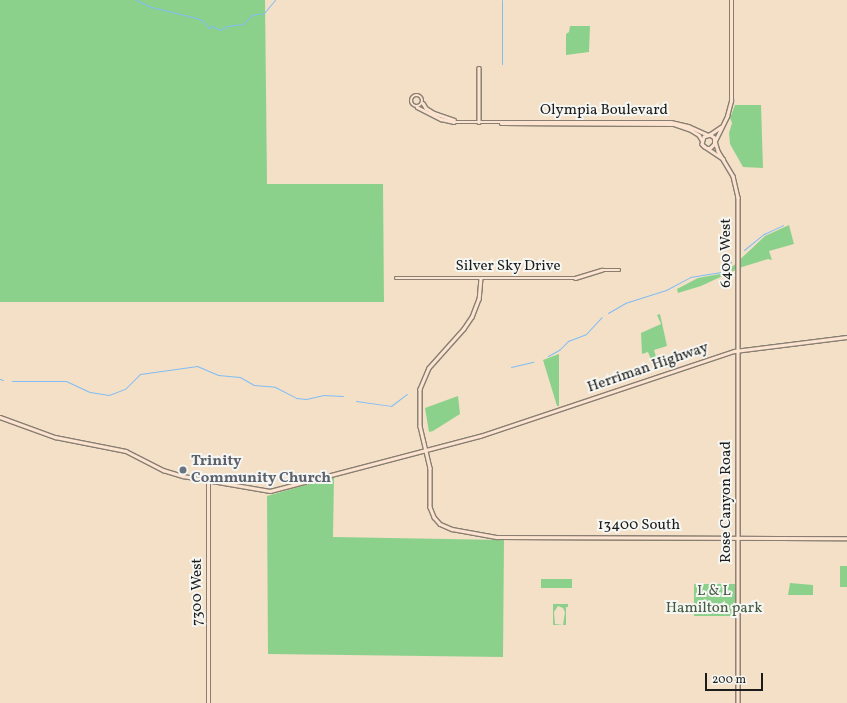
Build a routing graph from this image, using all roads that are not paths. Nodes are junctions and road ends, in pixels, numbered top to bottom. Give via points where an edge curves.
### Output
1 (731, 0) edge
2 (479, 68) dead end
3 (423, 103) junction
4 (417, 108) junction
5 (464, 122) junction
6 (480, 122) junction
7 (498, 122) junction
8 (722, 127) junction
9 (708, 135) junction
10 (702, 140) junction
11 (714, 141) junction
12 (706, 148) junction
13 (723, 160) junction
14 (619, 270) dead end
15 (396, 278) dead end
16 (481, 278) junction
17 (847, 337) edge
18 (738, 350) junction
19 (0, 418) edge
20 (426, 450) junction
21 (208, 481) junction
22 (738, 537) junction
23 (847, 538) edge
24 (208, 703) edge
25 (738, 703) edge

1 - 8 street via 731,98
2 - 6 street
3 - 4 street
3 - 4 street via 419,96 413,97 411,103
3 - 5 street, Olympia Boulevard via 437,115
4 - 5 street, Olympia Boulevard via 444,120
5 - 6 street, Olympia Boulevard
6 - 7 street, Olympia Boulevard
7 - 9 street, Olympia Boulevard via 671,122
7 - 10 street, Olympia Boulevard via 674,124 691,130
8 - 9 street via 714,134
8 - 11 street
9 - 10 street
9 - 11 street via 712,136
10 - 12 street
11 - 12 street via 711,147
11 - 13 street, 6400 West
12 - 13 street, 6400 West
13 - 18 street, 6400 West via 733,176 738,193
14 - 16 street, Silver Sky Drive via 602,270 576,278
15 - 16 street, Silver Sky Drive
16 - 20 street via 479,299 472,317 429,368 422,383 420,426
17 - 18 street, Herriman Highway
18 - 20 street, Herriman Highway via 480,436
18 - 22 street, Rose Canyon Road
19 - 21 street via 55,437 128,452 169,472
20 - 21 street via 270,491
20 - 22 street, 13400 South via 430,472 430,507 435,519 448,528 493,537
21 - 24 street, 7300 West
22 - 23 street, 13400 South
22 - 25 street, Rose Canyon Road

